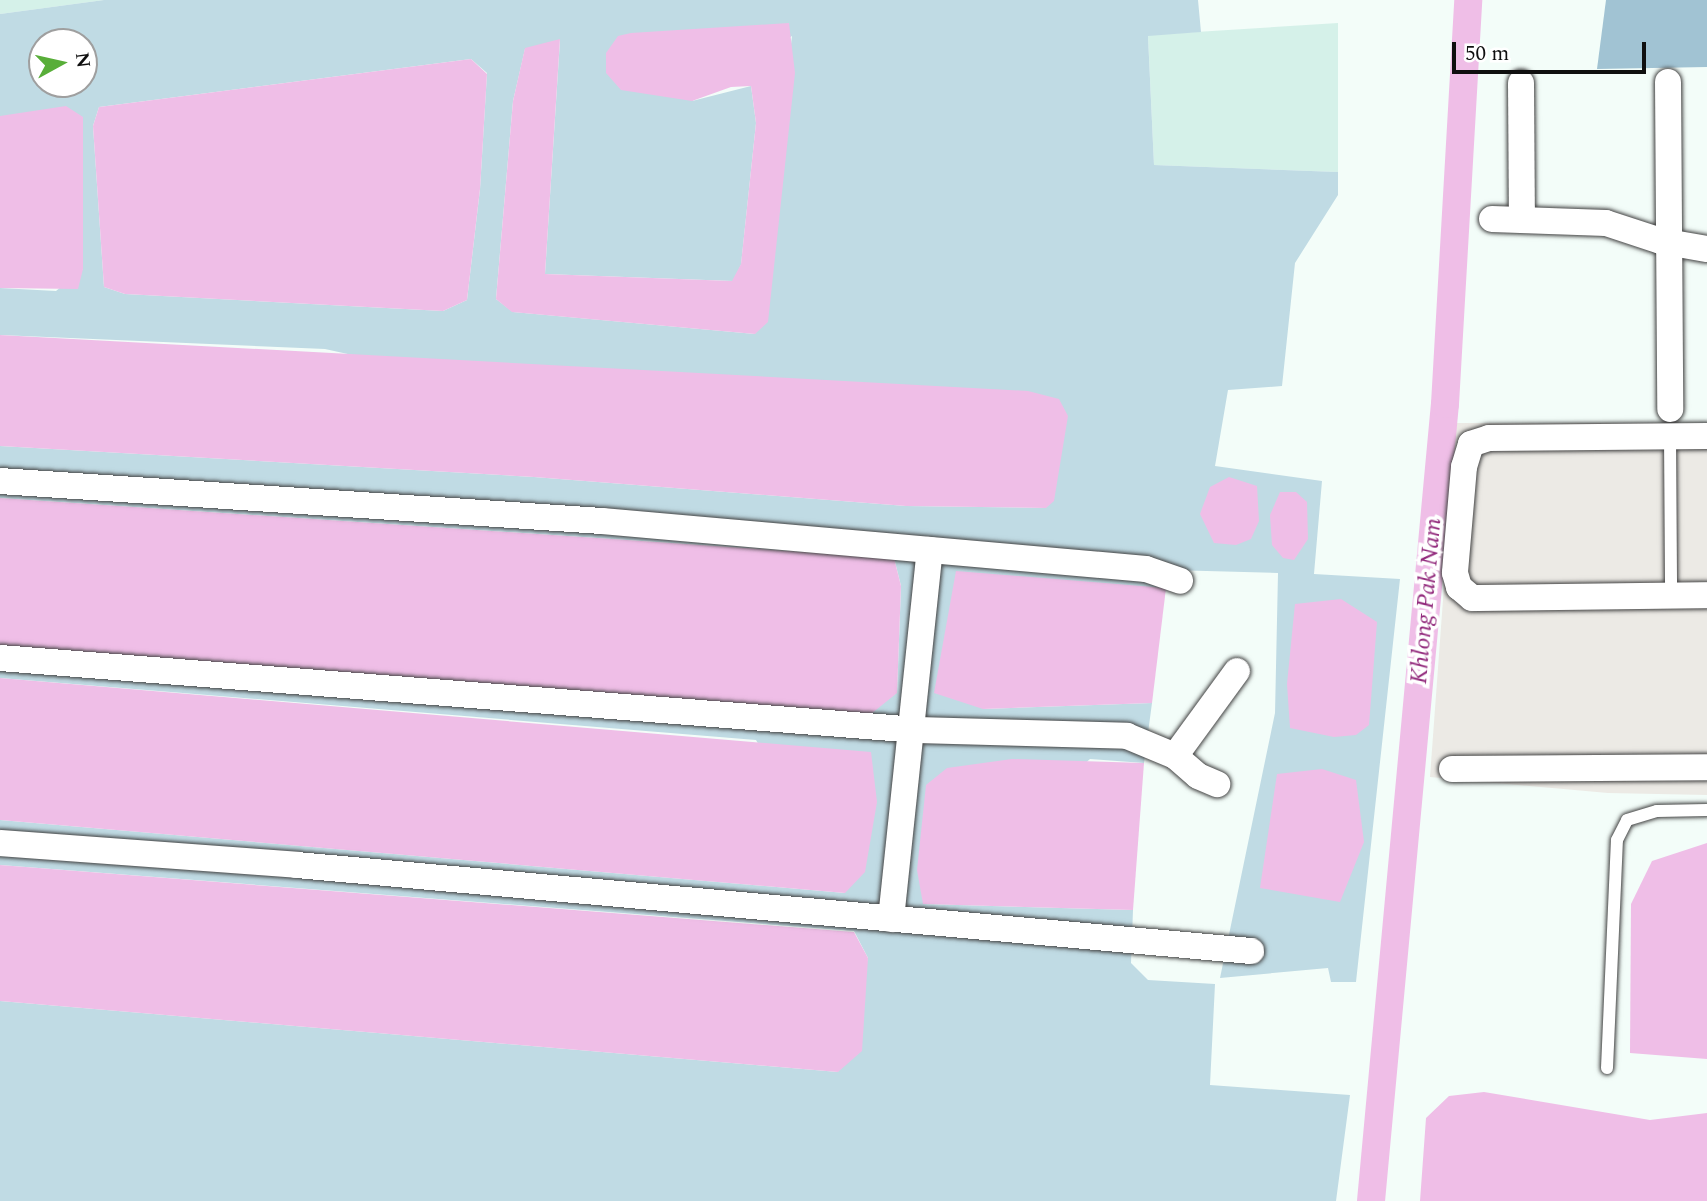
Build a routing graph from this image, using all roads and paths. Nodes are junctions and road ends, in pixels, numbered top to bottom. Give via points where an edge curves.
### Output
1 (1668, 82) dead end
2 (1521, 83) dead end
3 (1492, 219) dead end
4 (1521, 219) junction
5 (1669, 243) junction
6 (1707, 249) edge
7 (1670, 409) dead end
8 (1670, 436) junction
9 (1707, 436) edge
10 (0, 481) edge
11 (930, 550) junction
12 (1180, 581) dead end
13 (1671, 596) junction
14 (1707, 596) edge
15 (0, 658) edge
16 (1237, 671) dead end
17 (911, 730) junction
18 (1175, 756) junction
19 (1707, 767) edge
20 (1452, 769) dead end
21 (1217, 784) dead end
22 (1707, 810) edge
23 (0, 843) edge
24 (891, 919) junction
25 (1251, 951) dead end
26 (1607, 1068) dead end

1 - 5 street
2 - 4 street
3 - 4 street
4 - 5 street via 1606,223
5 - 6 street
5 - 7 street
8 - 9 street
8 - 13 lane
8 - 13 street via 1489,438 1471,444 1464,467 1455,573 1460,587 1472,598
10 - 11 street via 601,521
11 - 12 street via 1146,569
11 - 17 street
13 - 14 street
15 - 17 street
16 - 18 street
17 - 18 street via 1127,736
17 - 24 street
18 - 21 street via 1198,776
19 - 20 street
22 - 26 lane via 1657,811 1626,820 1618,840
23 - 24 street
24 - 25 street

